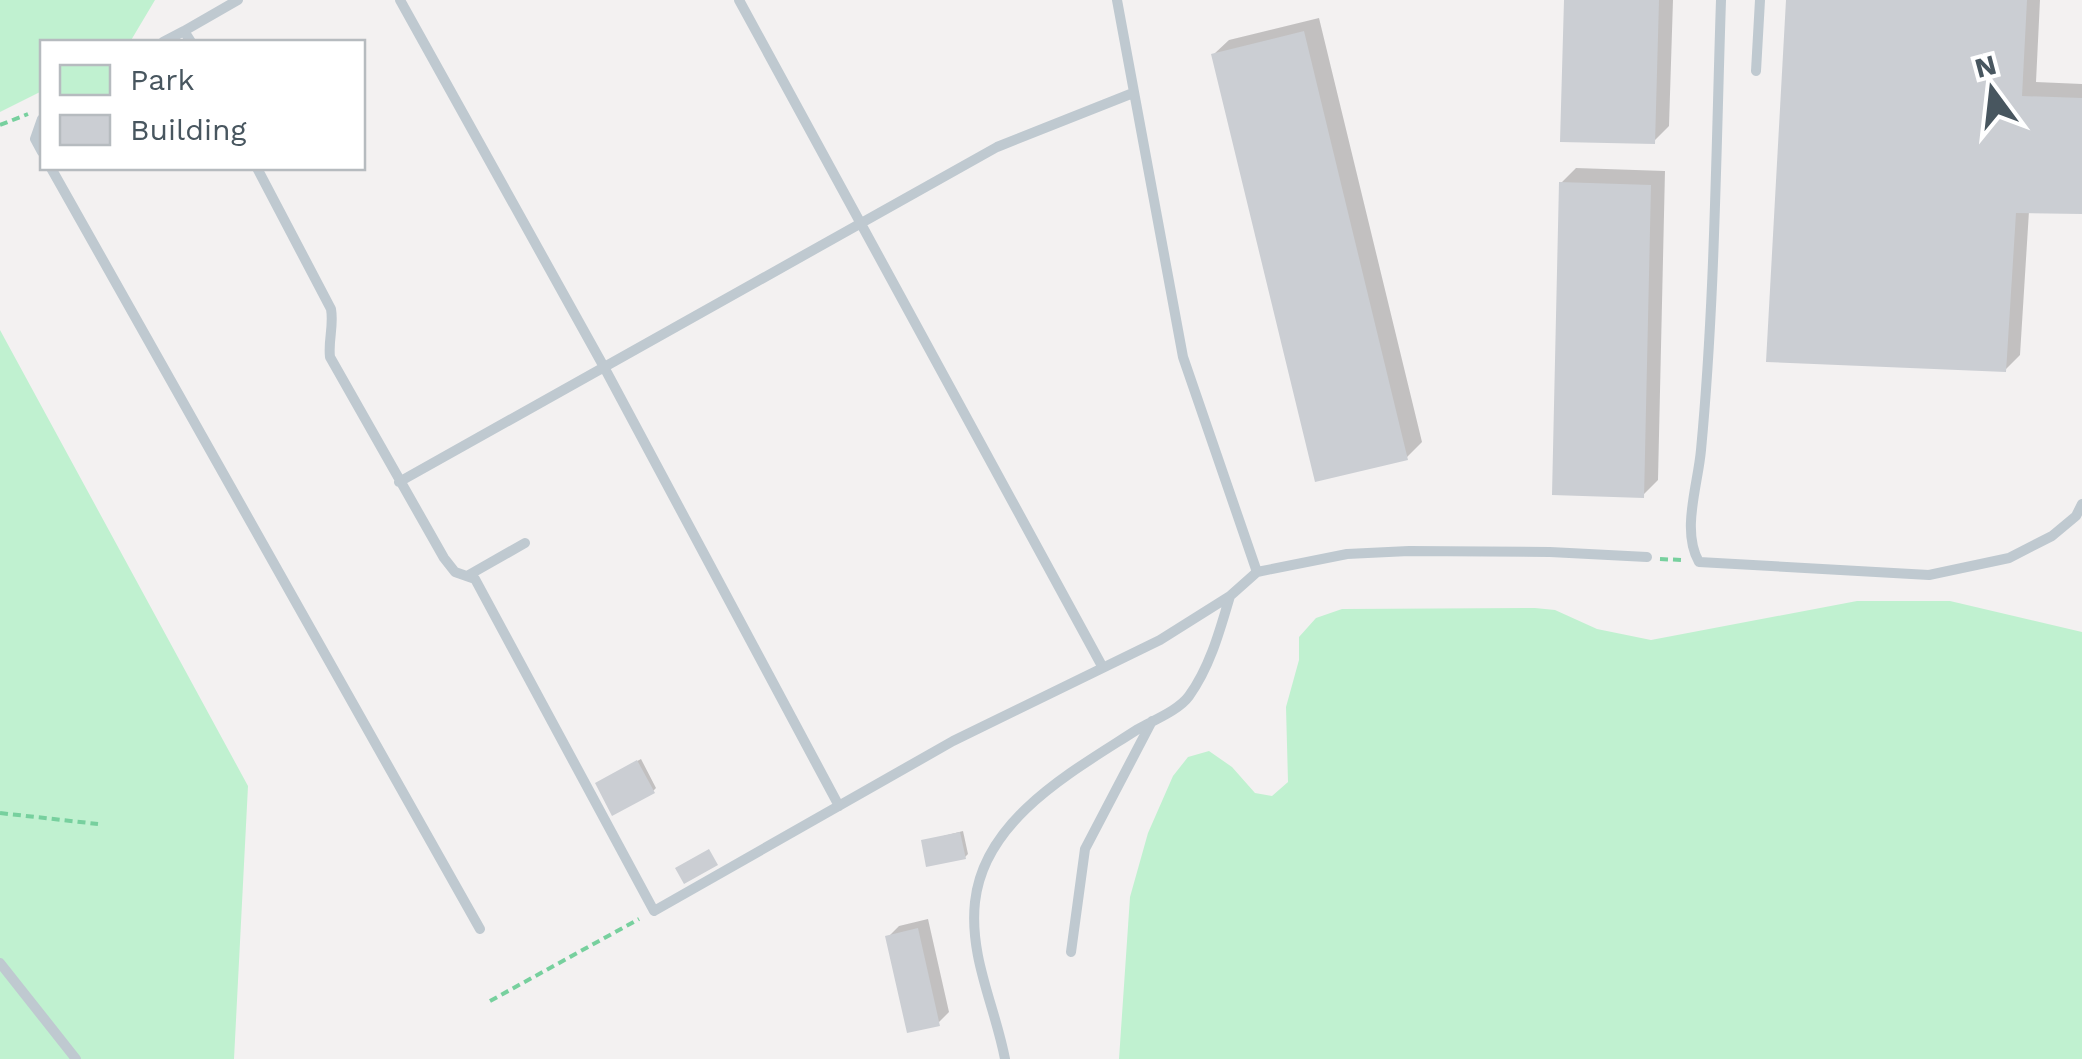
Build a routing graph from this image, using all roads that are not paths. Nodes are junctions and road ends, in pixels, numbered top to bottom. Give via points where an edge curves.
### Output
1 (238, 0) edge
2 (400, 0) edge
3 (739, 0) edge
4 (1118, 0) edge
5 (1721, 0) edge
6 (1760, 0) edge
7 (184, 30) junction
8 (166, 40) edge
9 (189, 40) edge
10 (1756, 71) dead end
11 (1133, 93) junction
12 (52, 170) edge
13 (257, 170) edge
14 (862, 220) junction
15 (604, 367) junction
16 (399, 482) junction
17 (2082, 504) edge
18 (525, 543) dead end
19 (1647, 558) road end
20 (1257, 572) junction
21 (467, 576) junction
22 (1230, 596) junction
23 (1102, 666) junction
24 (1153, 720) junction
25 (839, 806) junction
26 (480, 928) dead end
27 (1071, 952) dead end
28 (0, 962) edge
29 (76, 1059) edge
30 (1005, 1059) edge

1 - 7 lane
2 - 15 lane
3 - 14 lane
4 - 11 lane
5 - 17 lane via 1710,364 1689,539 1699,562 1929,575 2009,558 2052,536
6 - 10 lane
7 - 8 lane
7 - 9 lane
11 - 14 lane via 997,147
11 - 20 lane via 1183,357
12 - 26 lane
13 - 16 lane via 331,309 330,356
14 - 15 lane
14 - 23 lane
15 - 16 lane
15 - 25 lane
16 - 21 lane via 444,558
18 - 21 lane
19 - 20 lane via 1347,554
20 - 22 lane
21 - 25 lane via 475,579 654,911
22 - 23 lane via 1160,640
22 - 24 lane via 1188,699
23 - 25 lane
24 - 27 lane via 1085,849
24 - 30 lane via 1034,802 984,863 975,943
28 - 29 lane

